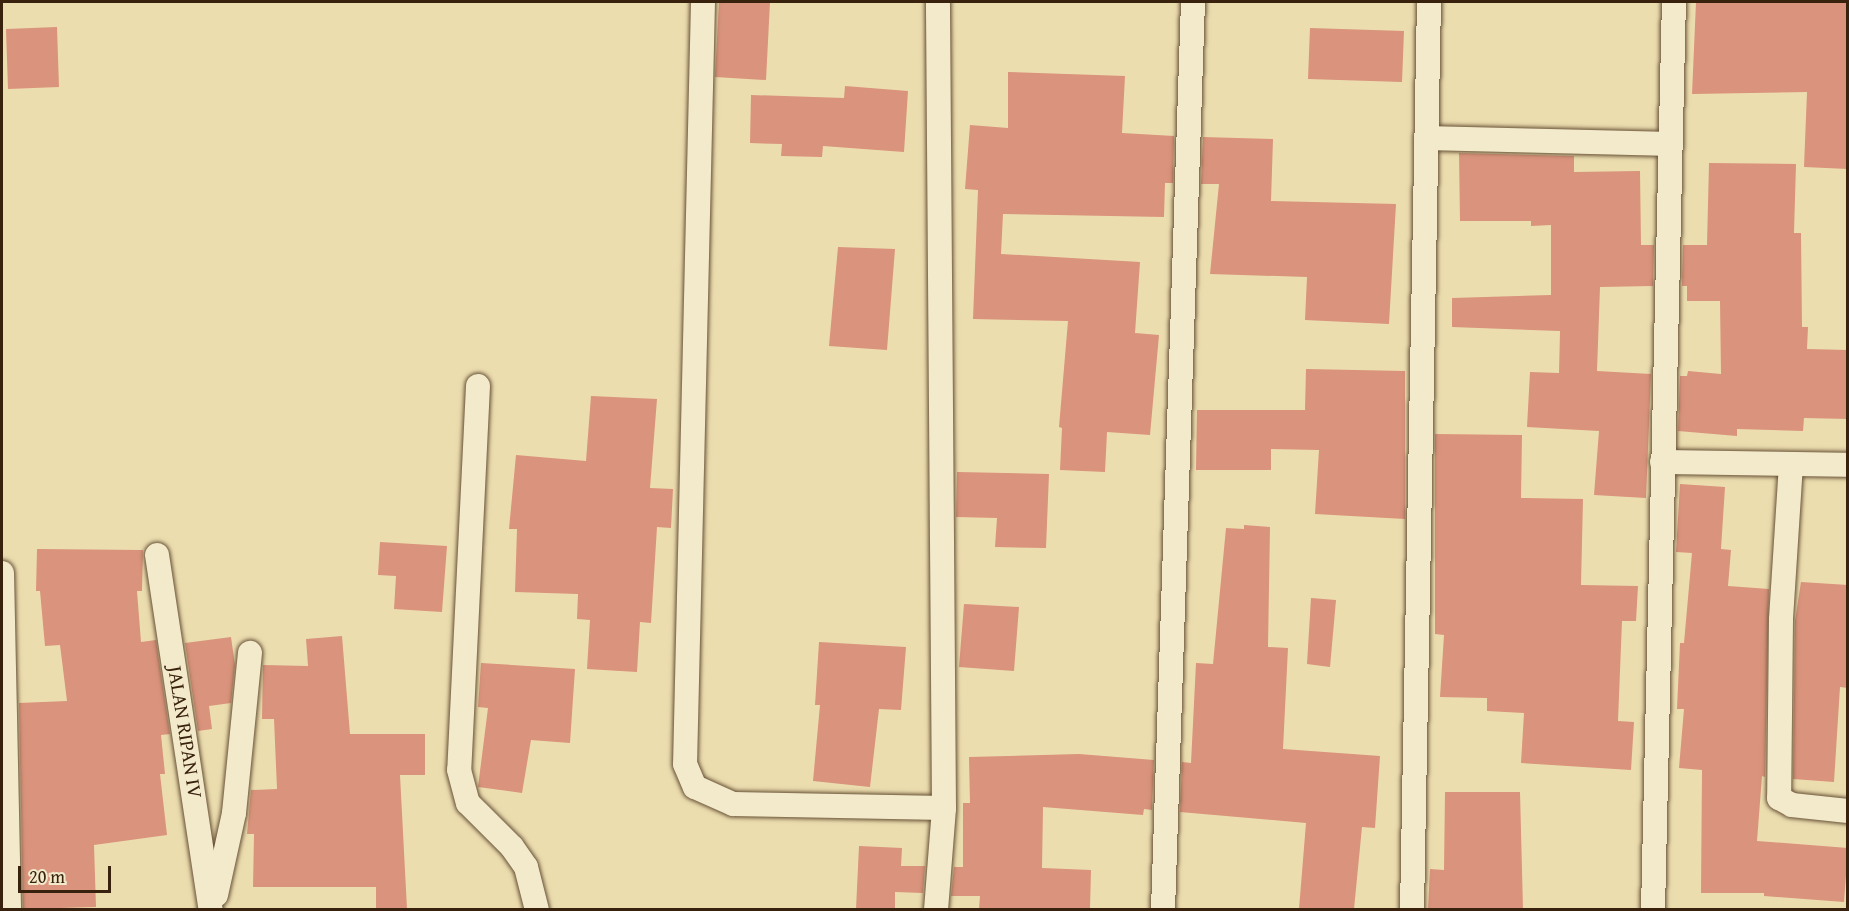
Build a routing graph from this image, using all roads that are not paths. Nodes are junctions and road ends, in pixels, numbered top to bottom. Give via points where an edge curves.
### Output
1 (703, 2) edge
2 (938, 2) edge
3 (1193, 2) edge
4 (1429, 2) edge
5 (1674, 2) edge
6 (1426, 138) junction
7 (1671, 144) junction
8 (478, 386) dead end
9 (1662, 462) junction
10 (1791, 464) junction
11 (1848, 465) edge
12 (157, 555) dead end
13 (2, 573) edge
14 (250, 653) dead end
15 (944, 808) junction
16 (1848, 811) edge
17 (9, 909) edge
18 (212, 909) edge
19 (537, 909) edge
20 (936, 909) edge
21 (1163, 909) edge
22 (1412, 909) edge
23 (1653, 909) edge

1 - 15 street via 685,764 695,787 734,804
2 - 15 street
3 - 21 street
4 - 6 street
5 - 7 street
6 - 7 street
6 - 22 street
7 - 9 street
8 - 19 street via 459,770 468,803 512,847 526,867
9 - 10 street
9 - 23 street
10 - 11 street
10 - 16 street via 1781,620 1779,798 1792,805
12 - 18 street, JALAN RIPAN IV
13 - 17 street
14 - 18 street, JALAN RIPAN IV via 234,813
15 - 20 street

